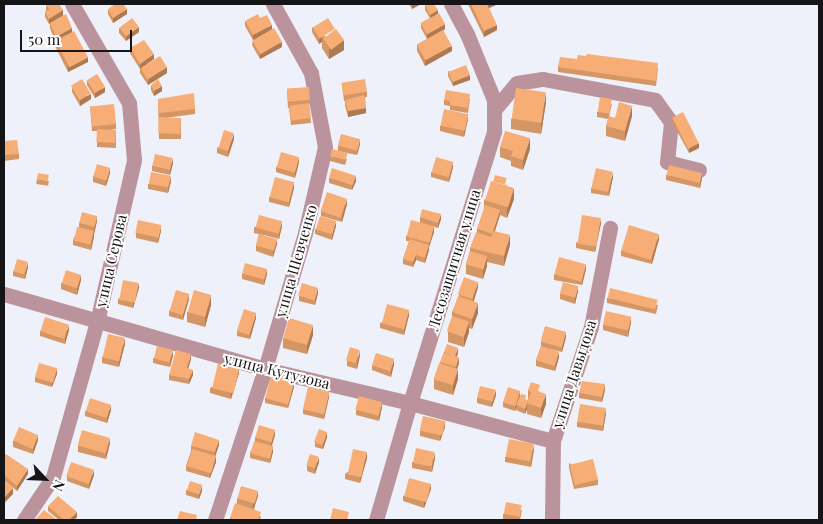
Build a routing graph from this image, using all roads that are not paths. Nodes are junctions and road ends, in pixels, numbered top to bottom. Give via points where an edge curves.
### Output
1 (72, 4) edge
2 (273, 4) edge
3 (450, 4) edge
4 (494, 110) junction
5 (699, 170) edge
6 (610, 228) dead end
7 (4, 294) edge
8 (97, 322) junction
9 (265, 369) junction
10 (410, 403) junction
11 (553, 441) junction
12 (24, 520) edge
13 (215, 520) edge
14 (376, 520) edge
15 (552, 520) edge

1 - 8 street, улица Серова via 129,103 134,160
2 - 9 street, улица Шевченко via 311,73 325,147 306,233
3 - 4 street, Лесозащитная улица via 467,34 494,100
4 - 5 street via 517,83 543,79 655,100 671,122 667,162
4 - 10 street, Лесозащитная улица via 494,131
6 - 11 street, улица Давыдова via 591,327
7 - 8 street, улица Кутузова
8 - 9 street, улица Кутузова
8 - 12 street, улица Серова via 54,477
9 - 10 street, улица Кутузова
9 - 13 street, улица Шевченко
10 - 11 street, улица Кутузова
10 - 14 street, Лесозащитная улица
11 - 15 street, улица Давыдова

